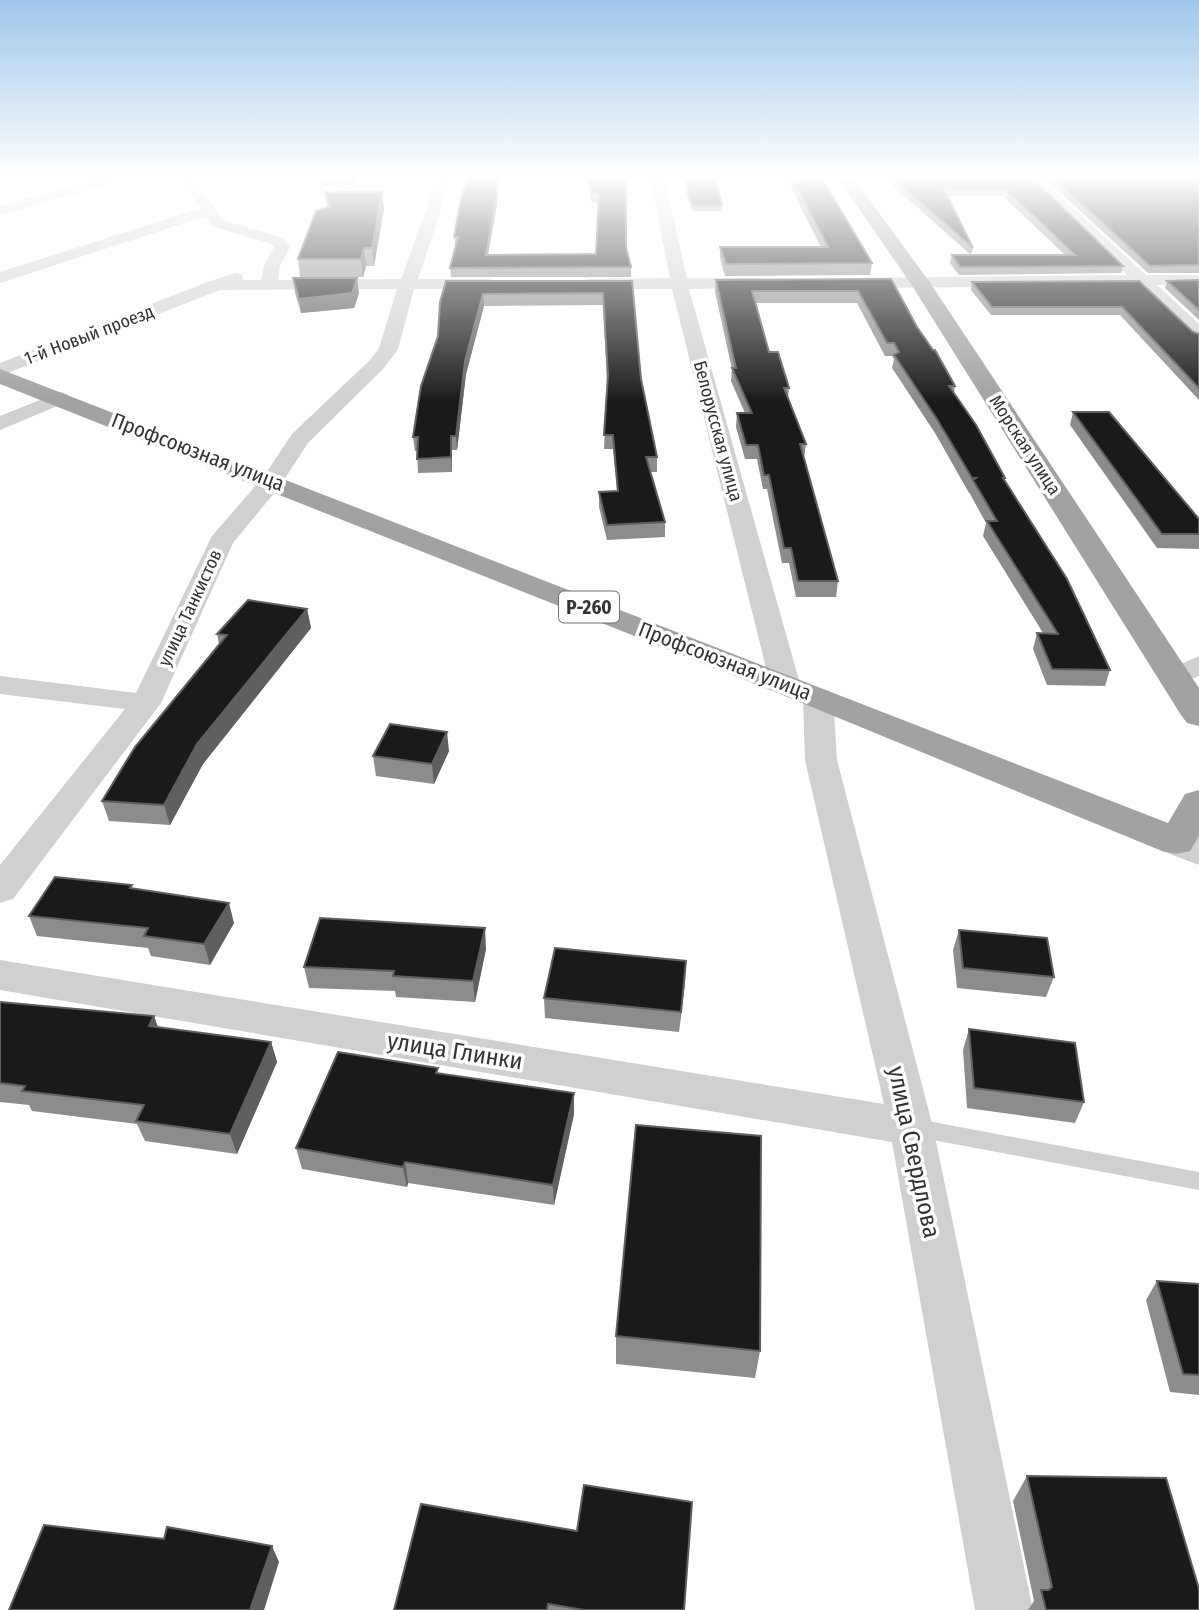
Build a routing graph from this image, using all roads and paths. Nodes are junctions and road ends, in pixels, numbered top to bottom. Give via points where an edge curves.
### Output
1 (80, 252) edge
2 (280, 252) edge
3 (419, 252) edge
4 (673, 252) edge
5 (898, 252) edge
6 (1109, 252) edge
7 (271, 274) junction
8 (0, 278) edge
9 (1138, 280) junction
10 (1199, 280) edge
11 (679, 283) junction
12 (773, 283) edge
13 (502, 284) edge
14 (570, 284) edge
15 (827, 284) edge
16 (921, 284) junction
17 (407, 285) junction
18 (1199, 334) edge
19 (0, 370) edge
20 (0, 376) edge
21 (60, 398) junction
22 (0, 424) edge
23 (272, 481) junction
24 (1187, 671) edge
25 (0, 685) edge
26 (801, 690) junction
27 (146, 704) junction
28 (1199, 715) edge
29 (1199, 803) edge
30 (1187, 846) edge
31 (0, 890) edge
32 (0, 975) edge
33 (911, 1127) junction
34 (1199, 1181) edge
35 (1004, 1610) edge

1 - 8 street
2 - 7 street
3 - 17 street, улица Танкистов
4 - 11 street, Белорусская улица
5 - 16 highway, Морская улица
6 - 9 street
7 - 17 street, 1-й Новый проезд
7 - 19 street, 1-й Новый проезд via 216,285
9 - 10 street
9 - 16 street
9 - 18 street
11 - 12 street
11 - 14 street
11 - 26 street, Белорусская улица
13 - 17 street, 1-й Новый проезд
15 - 16 street
16 - 24 highway, Морская улица
17 - 23 street, улица Танкистов via 388,349 300,439
20 - 21 highway, Профсоюзная улица / Р-260
21 - 22 street
21 - 23 highway, Профсоюзная улица / Р-260
23 - 26 highway, Профсоюзная улица / Р-260
23 - 27 street, улица Танкистов via 221,541
24 - 28 highway, Морская улица
25 - 27 street
26 - 30 highway, Профсоюзная улица / Р-260
26 - 33 street, улица Свердлова
27 - 31 street, улица Танкистов
29 - 30 highway, Р-260
32 - 33 street, улица Глинки
33 - 34 lane
33 - 35 street, улица Свердлова

